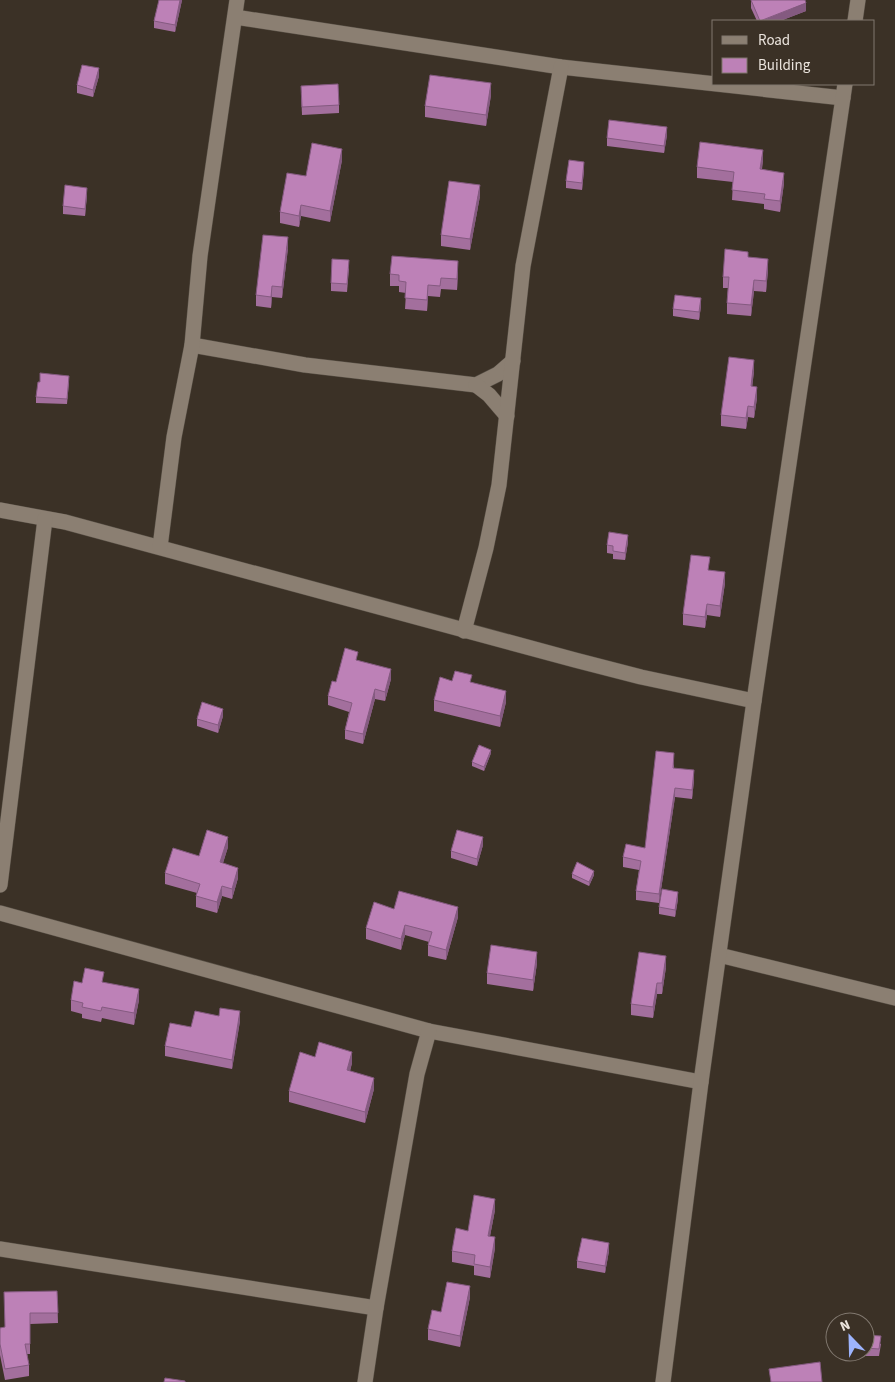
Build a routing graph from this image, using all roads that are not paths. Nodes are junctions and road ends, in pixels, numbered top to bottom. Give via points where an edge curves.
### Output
1 (237, 0) edge
2 (858, 0) edge
3 (235, 17) junction
4 (855, 20) edge
5 (561, 66) junction
6 (712, 79) edge
7 (776, 85) edge
8 (844, 91) edge
9 (192, 345) junction
10 (513, 361) junction
11 (476, 385) junction
12 (507, 416) junction
13 (0, 510) edge
14 (45, 519) junction
15 (160, 547) junction
16 (464, 631) junction
17 (754, 701) junction
18 (0, 885) edge
19 (0, 913) edge
20 (719, 955) junction
21 (895, 998) edge
22 (429, 1031) junction
23 (701, 1082) junction
24 (0, 1249) edge
25 (376, 1308) junction
26 (365, 1382) edge
27 (664, 1382) edge

1 - 3 street
2 - 4 street
3 - 5 street
3 - 9 street via 200,256
5 - 6 street
5 - 10 street via 523,266
7 - 8 street
8 - 17 street
9 - 11 street via 305,364
9 - 15 street via 174,437
10 - 11 street via 488,381
10 - 12 street
11 - 12 street
12 - 16 street via 499,485
13 - 14 street
14 - 15 street
14 - 18 street
15 - 16 street
16 - 17 street via 641,677
17 - 20 street
19 - 22 street
20 - 21 street
20 - 23 street
22 - 23 street
22 - 25 street via 417,1074
23 - 27 street
24 - 25 street
25 - 26 street

